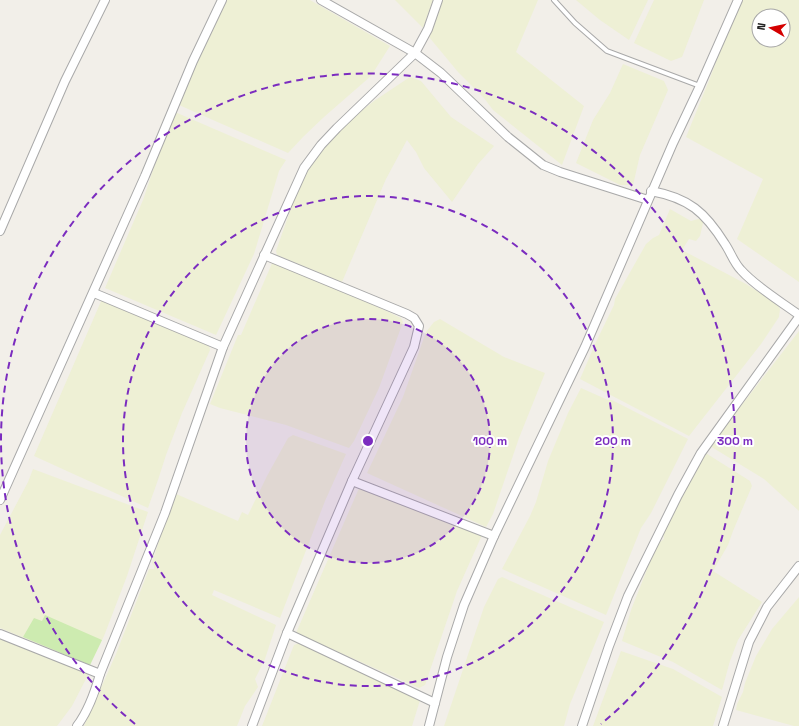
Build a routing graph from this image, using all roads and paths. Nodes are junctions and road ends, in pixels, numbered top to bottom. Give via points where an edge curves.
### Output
1 (105, 0) edge
2 (222, 0) edge
3 (321, 0) edge
4 (438, 0) edge
5 (554, 0) edge
6 (738, 0) edge
7 (415, 53) junction
8 (700, 86) junction
9 (651, 191) junction
10 (648, 200) junction
11 (0, 232) edge
12 (264, 255) junction
13 (94, 293) junction
14 (799, 316) edge
15 (223, 346) junction
16 (352, 481) junction
17 (0, 500) edge
18 (494, 536) junction
19 (799, 566) edge
20 (287, 633) junction
21 (0, 634) edge
22 (100, 674) junction
23 (435, 703) junction
24 (77, 726) edge
25 (252, 726) edge
26 (429, 726) edge
27 (582, 726) edge
28 (724, 726) edge

1 - 11 street via 62,88
2 - 13 street
3 - 7 street
4 - 7 street via 428,29
5 - 8 lane via 575,23 607,50
6 - 8 street
7 - 10 street via 441,73 508,137 543,164 560,172
7 - 12 street via 337,128 309,160
8 - 9 street
9 - 10 street
9 - 14 street via 678,198 696,208 718,233 748,278
10 - 18 street via 585,347
12 - 15 street
12 - 16 street via 407,314 414,318 419,326 414,347
13 - 15 street
13 - 17 street
14 - 27 street via 701,452 628,596
15 - 22 street via 165,513
16 - 18 street
16 - 20 street
18 - 23 street via 464,605
19 - 28 street via 767,607 749,642
20 - 23 street
20 - 25 street
21 - 22 street
22 - 24 street via 94,695
23 - 26 street

